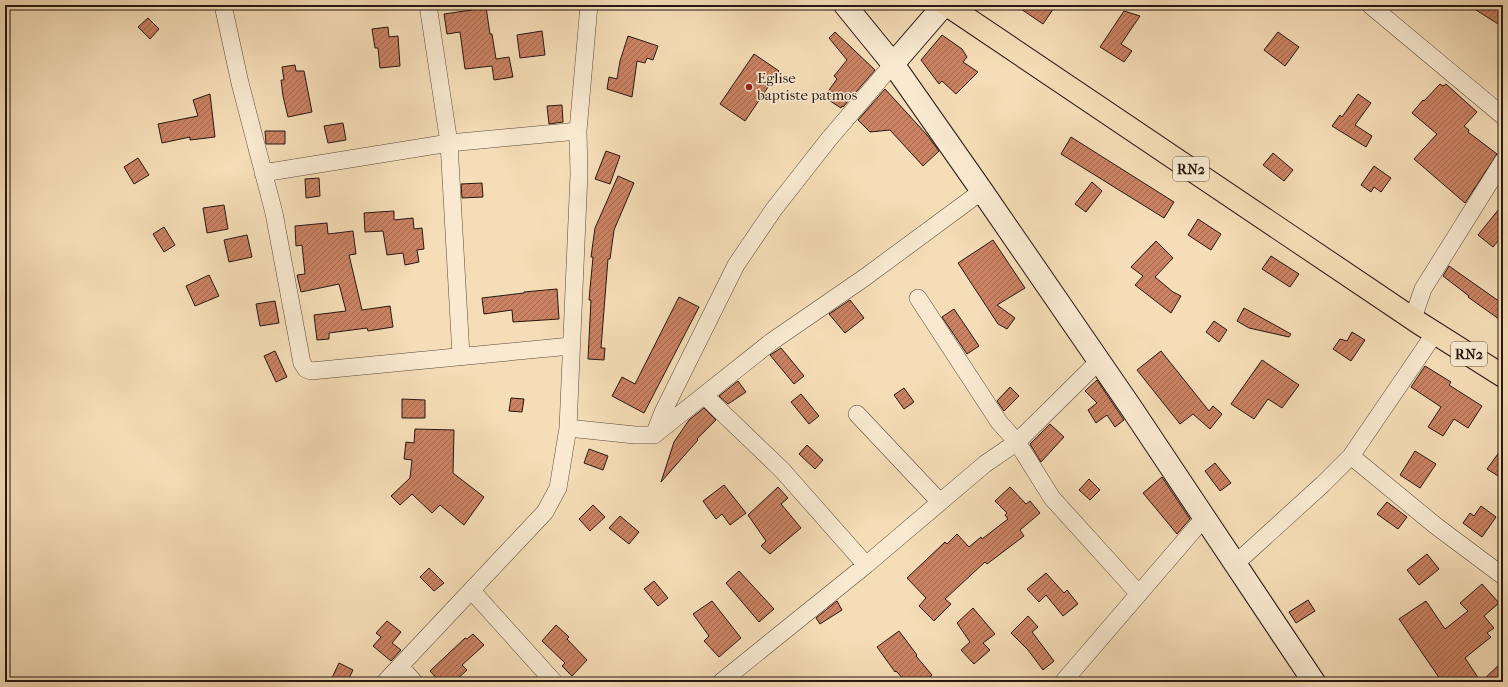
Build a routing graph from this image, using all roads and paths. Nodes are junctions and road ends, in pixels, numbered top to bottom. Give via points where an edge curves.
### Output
1 (223, 5) edge
2 (428, 5) edge
3 (589, 5) edge
4 (845, 5) edge
5 (946, 5) edge
6 (1370, 5) edge
7 (894, 64) junction
8 (1503, 116) edge
9 (578, 131) junction
10 (449, 143) junction
11 (1503, 161) edge
12 (264, 173) junction
13 (982, 190) junction
14 (918, 298) dead end
15 (1413, 318) junction
16 (1435, 333) junction
17 (571, 346) junction
18 (461, 356) junction
19 (1099, 360) junction
20 (1503, 376) edge
21 (704, 396) junction
22 (857, 414) dead end
23 (568, 428) junction
24 (654, 435) junction
25 (1017, 442) junction
26 (1351, 456) junction
27 (940, 502) junction
28 (1204, 518) junction
29 (1235, 564) junction
30 (866, 565) junction
31 (1503, 576) edge
32 (472, 591) junction
33 (1139, 594) junction
34 (400, 666) junction
35 (385, 682) edge
36 (414, 682) edge
37 (554, 682) edge
38 (721, 682) edge
39 (1063, 682) edge
40 (1314, 682) edge

1 - 12 street
2 - 10 street
3 - 9 street
4 - 7 street
5 - 7 street
5 - 15 highway, RN2
6 - 8 street
7 - 13 street
7 - 24 street via 783,197 736,265
9 - 10 street
9 - 17 street via 579,174
10 - 12 street
10 - 18 street
11 - 15 street via 1423,289
12 - 18 street via 302,363 306,369
13 - 19 street
13 - 21 street via 864,278 771,342
14 - 25 street via 999,422
15 - 16 highway, RN2
16 - 20 highway, RN2
16 - 26 street
17 - 18 street
17 - 23 street
19 - 25 street
19 - 28 street
21 - 24 street
21 - 30 street via 782,470
22 - 27 street
23 - 24 street
23 - 32 street via 558,488 545,512
25 - 27 street via 985,464
25 - 33 street via 1052,498
26 - 29 street
26 - 31 street via 1436,526
27 - 30 street
28 - 29 street
28 - 33 street
29 - 40 street
30 - 38 street
32 - 34 street
32 - 37 street
33 - 39 street
34 - 35 street
34 - 36 street

